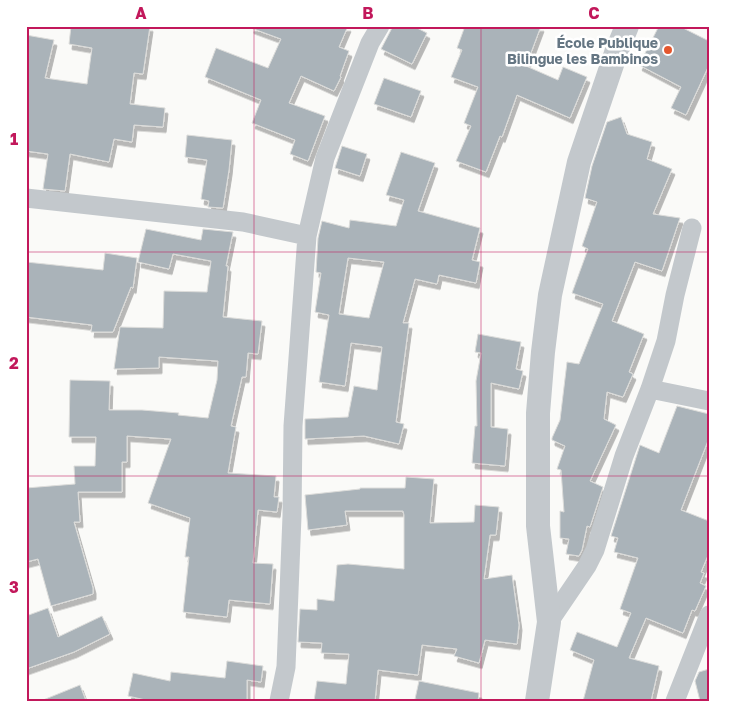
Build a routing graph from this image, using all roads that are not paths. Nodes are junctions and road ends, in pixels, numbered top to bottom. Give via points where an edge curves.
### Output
1 (380, 26) edge
2 (627, 26) edge
3 (26, 198) edge
4 (692, 228) dead end
5 (307, 236) junction
6 (650, 389) junction
7 (709, 401) edge
8 (709, 616) edge
9 (549, 622) junction
10 (279, 701) edge
11 (536, 701) edge
12 (675, 701) edge

1 - 5 street via 370,43 325,158
2 - 9 street via 579,162 550,295 538,414 538,526
3 - 5 street via 243,222
4 - 6 street via 666,341
5 - 10 street via 293,426 286,667
6 - 7 street
6 - 9 street via 624,456 595,550
8 - 12 street
9 - 11 street

